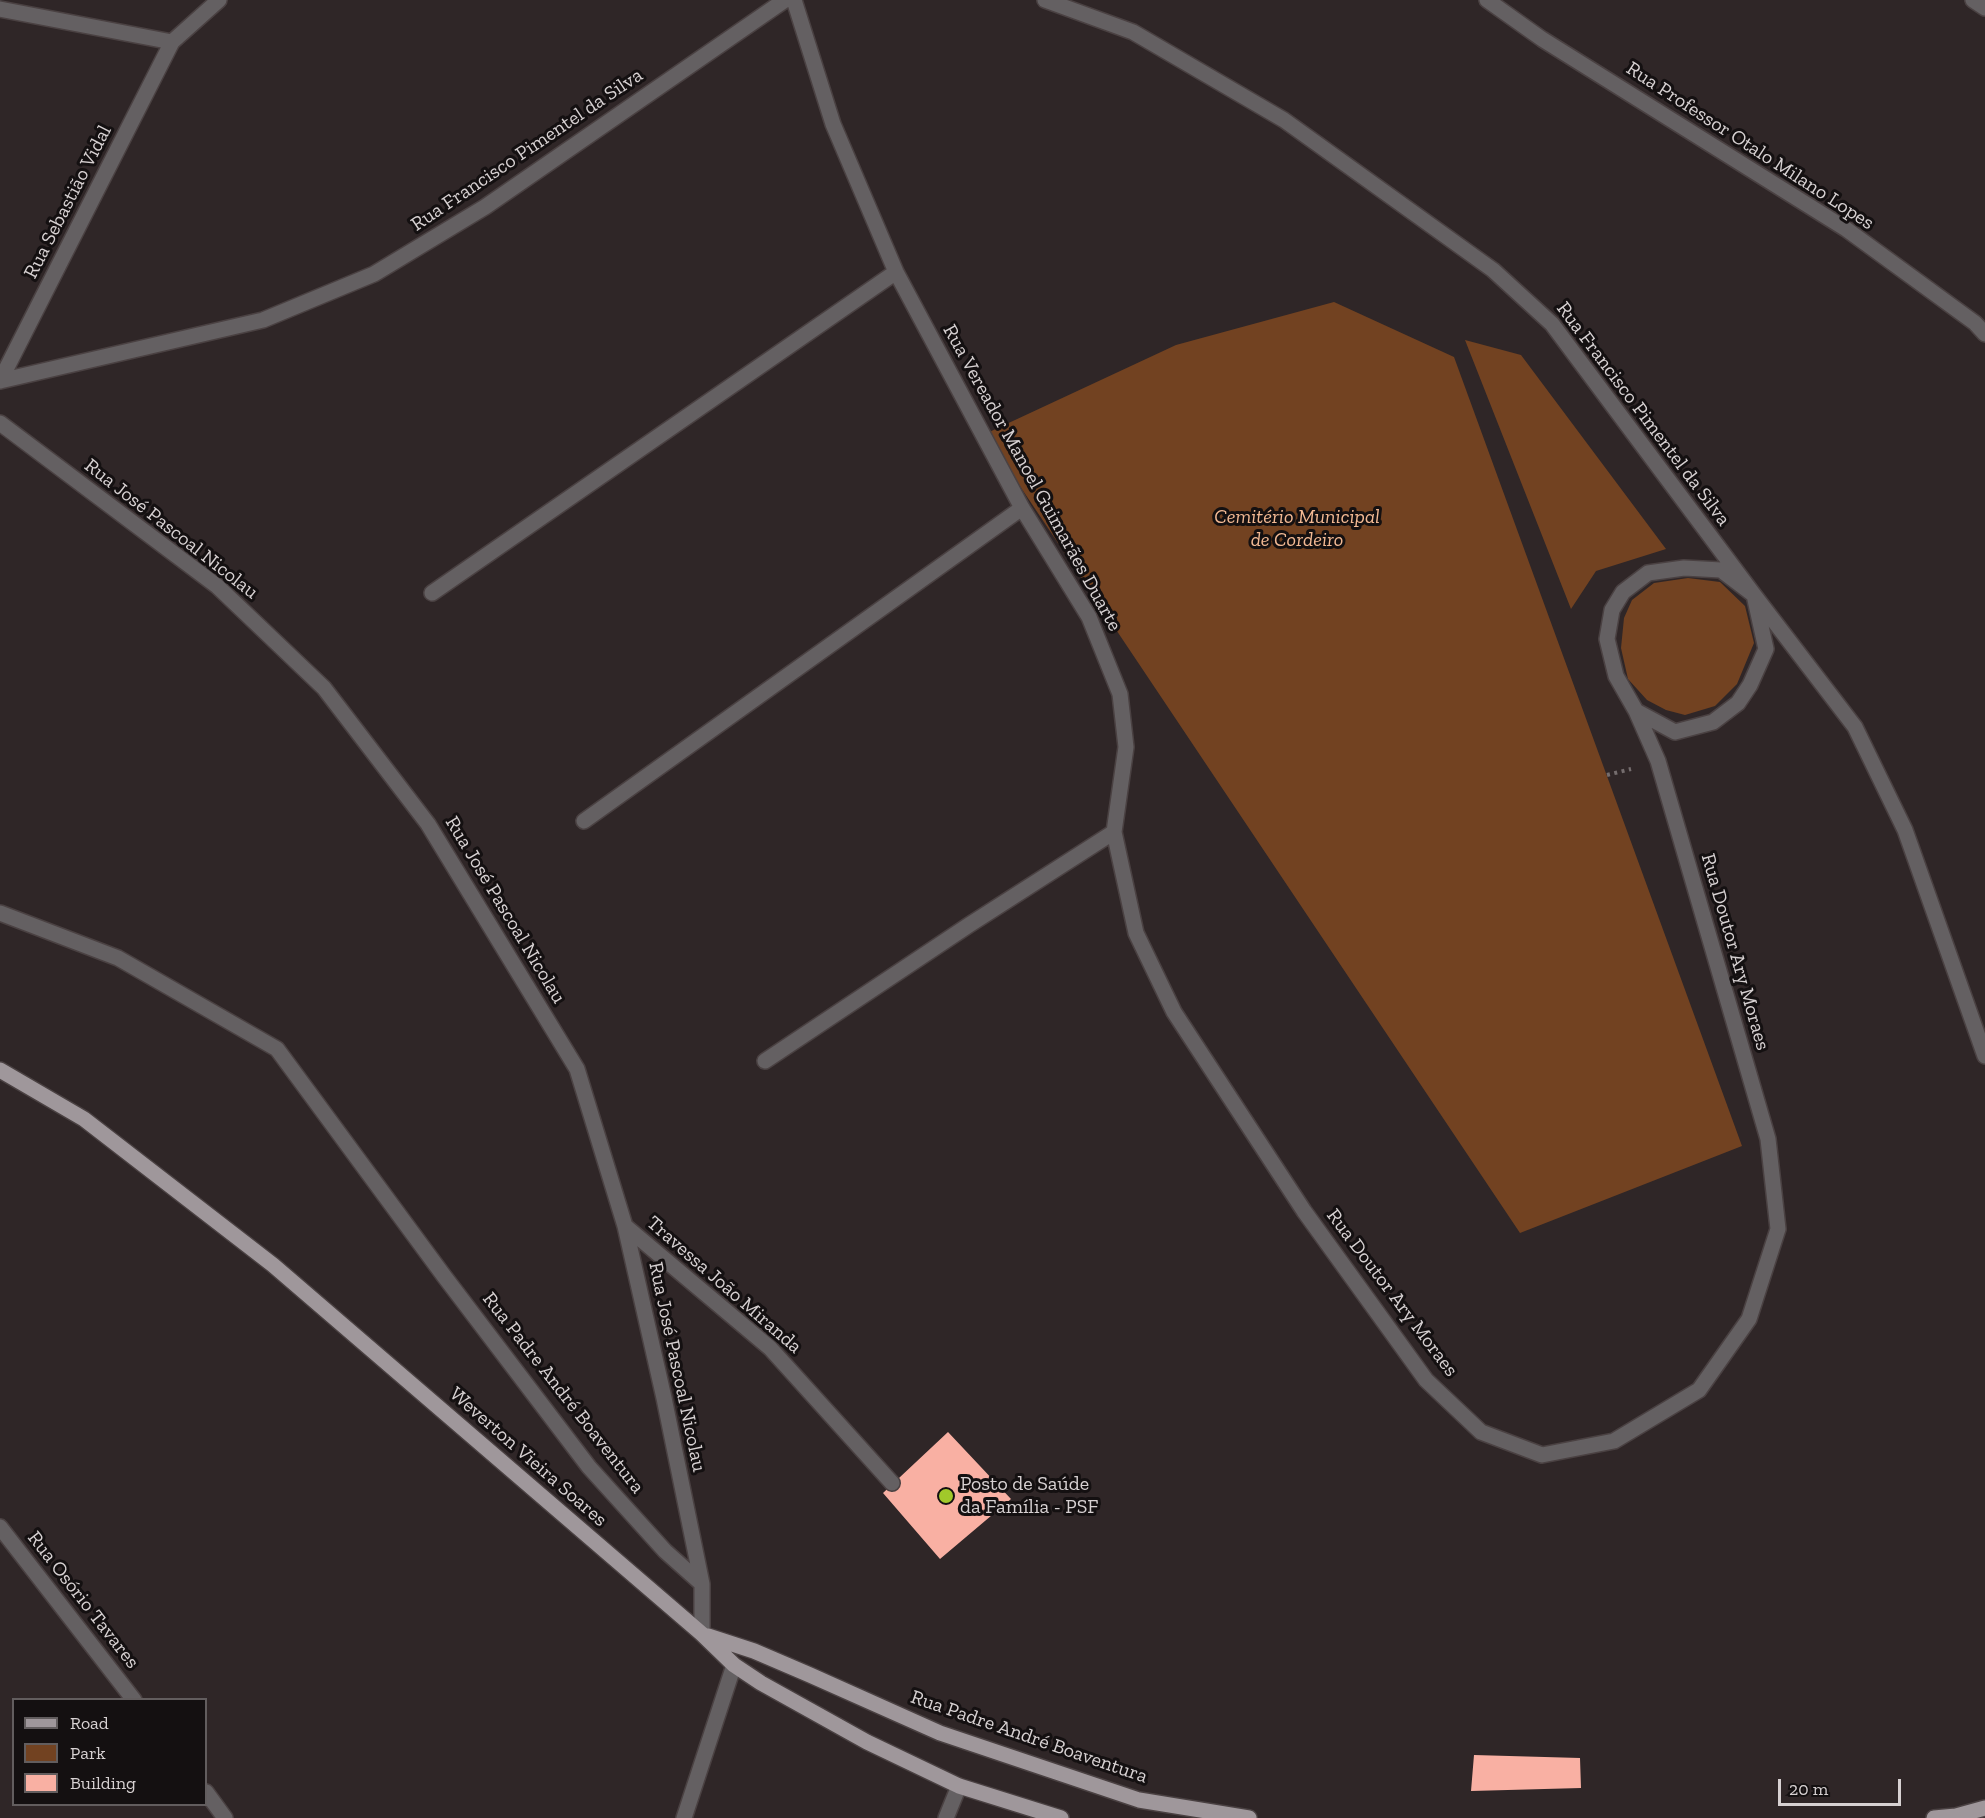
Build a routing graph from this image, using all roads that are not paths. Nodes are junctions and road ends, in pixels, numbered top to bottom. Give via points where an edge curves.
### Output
1 (219, 0) edge
2 (784, 0) edge
3 (794, 0) edge
4 (1045, 0) edge
5 (1487, 0) edge
6 (1973, 0) edge
7 (1985, 8) edge
8 (0, 9) edge
9 (172, 42) junction
10 (896, 272) junction
11 (1985, 334) edge
12 (0, 381) edge
13 (0, 423) edge
14 (1022, 508) junction
15 (432, 593) dead end
16 (1754, 595) junction
17 (1636, 711) junction
18 (584, 821) dead end
19 (1114, 832) junction
20 (0, 913) edge
21 (1985, 1056) edge
22 (765, 1061) dead end
23 (0, 1070) edge
24 (625, 1226) junction
25 (892, 1483) dead end
26 (0, 1527) edge
27 (702, 1584) junction
28 (702, 1634) junction
29 (734, 1665) junction
30 (132, 1698) edge
31 (959, 1786) junction
32 (207, 1793) edge
33 (1985, 1808) edge
34 (225, 1818) edge
35 (684, 1818) edge
36 (946, 1818) edge
37 (1061, 1818) edge
38 (1249, 1818) edge
39 (1934, 1818) edge

1 - 9 street
2 - 12 street, Rua Francisco Pimentel da Silva via 485,207 374,274 263,320
3 - 10 street, Rua Vereador Manoel Guimarães Duarte via 833,124
4 - 16 street, Rua Francisco Pimentel da Silva via 1133,32 1284,120 1493,270 1552,324
5 - 11 street, Rua Professor Otalo Milano Lopes via 1542,39 1846,230
6 - 7 street
8 - 9 street
9 - 12 street, Rua Sebastião Vidal
10 - 14 street, Rua Vereador Manoel Guimarães Duarte
10 - 15 street
13 - 24 street, Rua José Pascoal Nicolau via 217,586 324,688 428,824 577,1069
14 - 18 street
14 - 19 street, Rua Vereador Manoel Guimarães Duarte via 1089,617 1120,694 1126,747
16 - 17 street via 1766,649 1738,703 1713,722 1675,732
16 - 17 street via 1721,570 1684,568 1648,573 1623,592 1612,610 1607,639 1616,676
16 - 21 street, Rua Francisco Pimentel da Silva via 1855,727 1905,830
17 - 19 street, Rua Doutor Ary Moraes via 1658,761 1768,1139 1778,1229 1749,1319 1699,1390 1614,1441 1542,1455 1481,1432 1426,1380 1304,1211 1174,1012 1136,933
19 - 22 street
20 - 27 street, Rua Padre André Boaventura via 118,958 277,1048 590,1467 665,1551
23 - 28 main road, Weverton Vieira Soares via 84,1119 273,1265
24 - 25 street, Travessa João Miranda via 770,1348
24 - 27 street, Rua José Pascoal Nicolau
26 - 30 street, Rua Osório Tavares
27 - 28 street
28 - 29 main road, Weverton Vieira Soares
28 - 38 main road, Rua Padre André Boaventura via 754,1651 940,1732 1073,1778 1139,1800
29 - 31 main road, Weverton Vieira Soares via 867,1742
29 - 35 street
31 - 36 street
31 - 37 main road, Weverton Vieira Soares
32 - 34 street
33 - 39 main road

